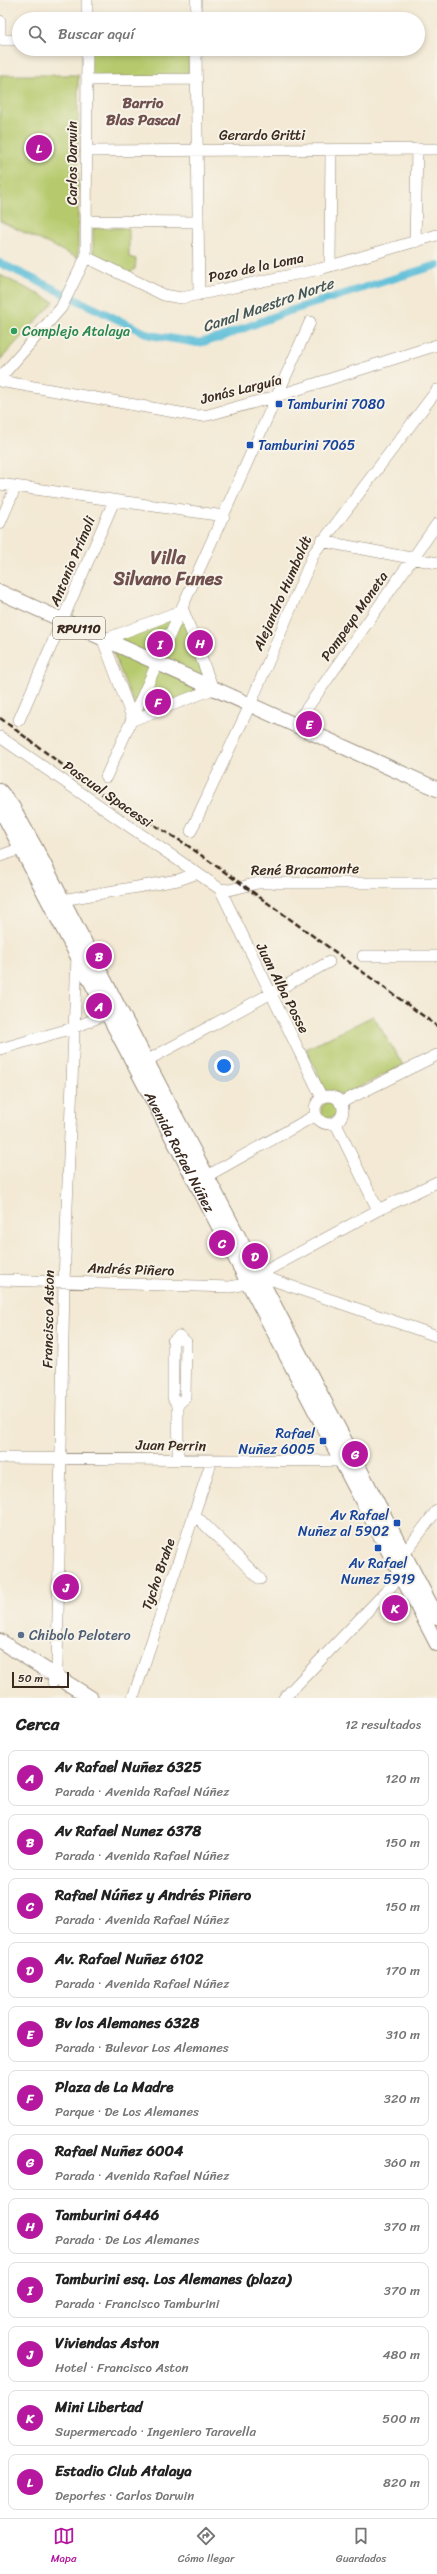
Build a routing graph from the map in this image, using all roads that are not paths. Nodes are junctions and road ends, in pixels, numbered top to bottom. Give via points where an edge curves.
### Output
1 (87, 0) edge
2 (196, 0) edge
3 (87, 12) edge
4 (196, 12) edge
5 (0, 21) edge
6 (0, 40) edge
7 (12, 40) edge
8 (87, 56) edge
9 (196, 56) edge
10 (87, 80) junction
11 (197, 80) junction
12 (417, 149) junction
13 (437, 149) edge
14 (331, 150) junction
15 (87, 151) junction
16 (197, 151) junction
17 (88, 221) junction
18 (198, 222) junction
19 (437, 235) edge
20 (415, 242) junction
21 (86, 257) junction
22 (330, 266) junction
23 (198, 295) junction
24 (310, 322) dead end
25 (437, 345) edge
26 (0, 378) edge
27 (0, 381) edge
28 (437, 390) edge
29 (278, 396) junction
30 (0, 484) edge
31 (16, 486) junction
32 (114, 501) junction
33 (224, 516) junction
34 (0, 523) edge
35 (437, 524) edge
36 (321, 541) junction
37 (413, 558) junction
38 (437, 563) edge
39 (0, 592) edge
40 (183, 610) junction
41 (63, 620) junction
42 (103, 640) junction
43 (158, 665) junction
44 (213, 689) junction
45 (250, 705) junction
46 (19, 720) dead end
47 (133, 720) junction
48 (295, 725) junction
49 (1, 738) edge
50 (106, 777) dead end
51 (437, 789) edge
52 (0, 791) edge
53 (0, 808) edge
54 (191, 831) dead end
55 (22, 848) junction
56 (0, 856) edge
57 (195, 874) junction
58 (437, 883) edge
59 (220, 889) junction
60 (62, 900) junction
61 (77, 956) junction
62 (363, 956) dead end
63 (437, 956) edge
64 (329, 962) dead end
65 (269, 994) junction
66 (100, 999) junction
67 (107, 1014) junction
68 (72, 1028) junction
69 (0, 1049) edge
70 (437, 1055) edge
71 (146, 1061) junction
72 (322, 1098) junction
73 (340, 1103) junction
74 (316, 1115) junction
75 (335, 1122) junction
76 (207, 1176) junction
77 (437, 1182) edge
78 (378, 1210) junction
79 (253, 1278) junction
80 (0, 1280) edge
81 (64, 1282) junction
82 (437, 1336) edge
83 (178, 1404) junction
84 (0, 1458) edge
85 (61, 1458) junction
86 (178, 1459) junction
87 (212, 1460) junction
88 (342, 1462) junction
89 (437, 1510) edge
90 (194, 1514) junction
91 (404, 1554) junction
92 (401, 1576) junction
93 (260, 1579) dead end
94 (437, 1617) edge
95 (0, 1641) edge
96 (437, 1644) edge
97 (0, 1650) edge
98 (54, 1678) junction
99 (77, 1698) edge
100 (91, 1698) edge
101 (133, 1698) edge
102 (284, 1698) edge

1 - 3 street
2 - 4 street
5 - 6 street
6 - 7 street
8 - 10 street, Carlos Darwin
9 - 11 street
10 - 11 street
10 - 15 street, Carlos Darwin
11 - 16 street
12 - 13 street, Gerardo Gritti
12 - 14 street, Gerardo Gritti
12 - 20 street
14 - 16 street, Gerardo Gritti
14 - 22 street
15 - 16 street, Gerardo Gritti
15 - 17 street, Carlos Darwin
16 - 18 street
17 - 18 street
17 - 21 street, Carlos Darwin
18 - 23 street
19 - 20 street, Pozo de la Loma
20 - 22 street, Pozo de la Loma
21 - 23 street, Pozo de la Loma via 164,295 181,298
21 - 26 street, Carlos Darwin via 79,276 65,300
22 - 23 street, Pozo de la Loma
24 - 29 street
25 - 29 street, Jonás Larguía
27 - 29 street, Jonás Larguía via 197,416
28 - 36 street, Alejandro Humboldt
29 - 33 street
30 - 31 street
31 - 32 street
31 - 34 street
32 - 33 street
32 - 41 street, Antonio Prímoli
33 - 40 street
35 - 37 street, Pompeyo Moneta
36 - 37 street
36 - 45 street, Alejandro Humboldt
37 - 38 street
37 - 48 street, Pompeyo Moneta
39 - 41 main road, RPU110
40 - 42 street
40 - 43 street
40 - 44 street
41 - 42 main road, RPU110
41 - 46 street, Antonio Prímoli
42 - 43 main road, RPU110
42 - 47 street
43 - 44 main road, RPU110
43 - 47 street
44 - 45 main road, RPU110
44 - 47 street
45 - 48 main road, RPU110
45 - 54 street, Alejandro Humboldt
47 - 50 street
48 - 51 main road, RPU110
49 - 57 street, Pascual Spacessi
52 - 60 main road, Avenida Rafael Núñez via 16,812
53 - 55 main road, Avenida Rafael Núñez
55 - 56 street
55 - 61 main road, Avenida Rafael Núñez
57 - 59 street
57 - 60 street via 178,880
58 - 59 street, René Bracamonte via 258,883 229,890
59 - 65 street, Juan Alba Posse
60 - 71 main road, Avenida Rafael Núñez
61 - 66 main road, Avenida Rafael Núñez
61 - 68 street, Francisco Aston
62 - 63 street
64 - 65 street
65 - 71 street
65 - 72 street, Juan Alba Posse
66 - 67 main road, Avenida Rafael Núñez
66 - 71 main road via 134,1057 139,1061
67 - 68 street
67 - 79 main road, Avenida Rafael Núñez via 234,1255
68 - 69 street
68 - 81 street, Francisco Aston
70 - 73 street
71 - 76 main road, Avenida Rafael Núñez
72 - 73 street via 332,1097
72 - 74 street via 317,1104
73 - 75 street via 343,1112
74 - 75 street via 324,1123
74 - 76 street
75 - 78 street
76 - 79 main road, Avenida Rafael Núñez
77 - 78 street, Andrés Piñero
78 - 79 street, Andrés Piñero
79 - 81 street, Andrés Piñero via 230,1287
79 - 82 street
79 - 88 main road, Avenida Rafael Núñez
79 - 91 main road via 266,1301 272,1302
80 - 81 street, Andrés Piñero
81 - 85 street, Francisco Aston
83 - 83 street via 185,1398 186,1342 179,1336 173,1341 173,1398
83 - 86 street
84 - 85 street, Juan Perrin
85 - 86 street, Juan Perrin
85 - 98 street, Francisco Aston
86 - 87 street, Juan Perrin
87 - 88 street, Juan Perrin
87 - 90 street, Tycho Brahe
88 - 92 main road, Avenida Rafael Núñez
89 - 91 street
90 - 93 street
90 - 101 street, Tycho Brahe
91 - 94 main road
92 - 96 main road, Avenida Rafael Núñez
92 - 102 street
95 - 98 main road
97 - 98 main road
98 - 99 main road
98 - 100 main road

